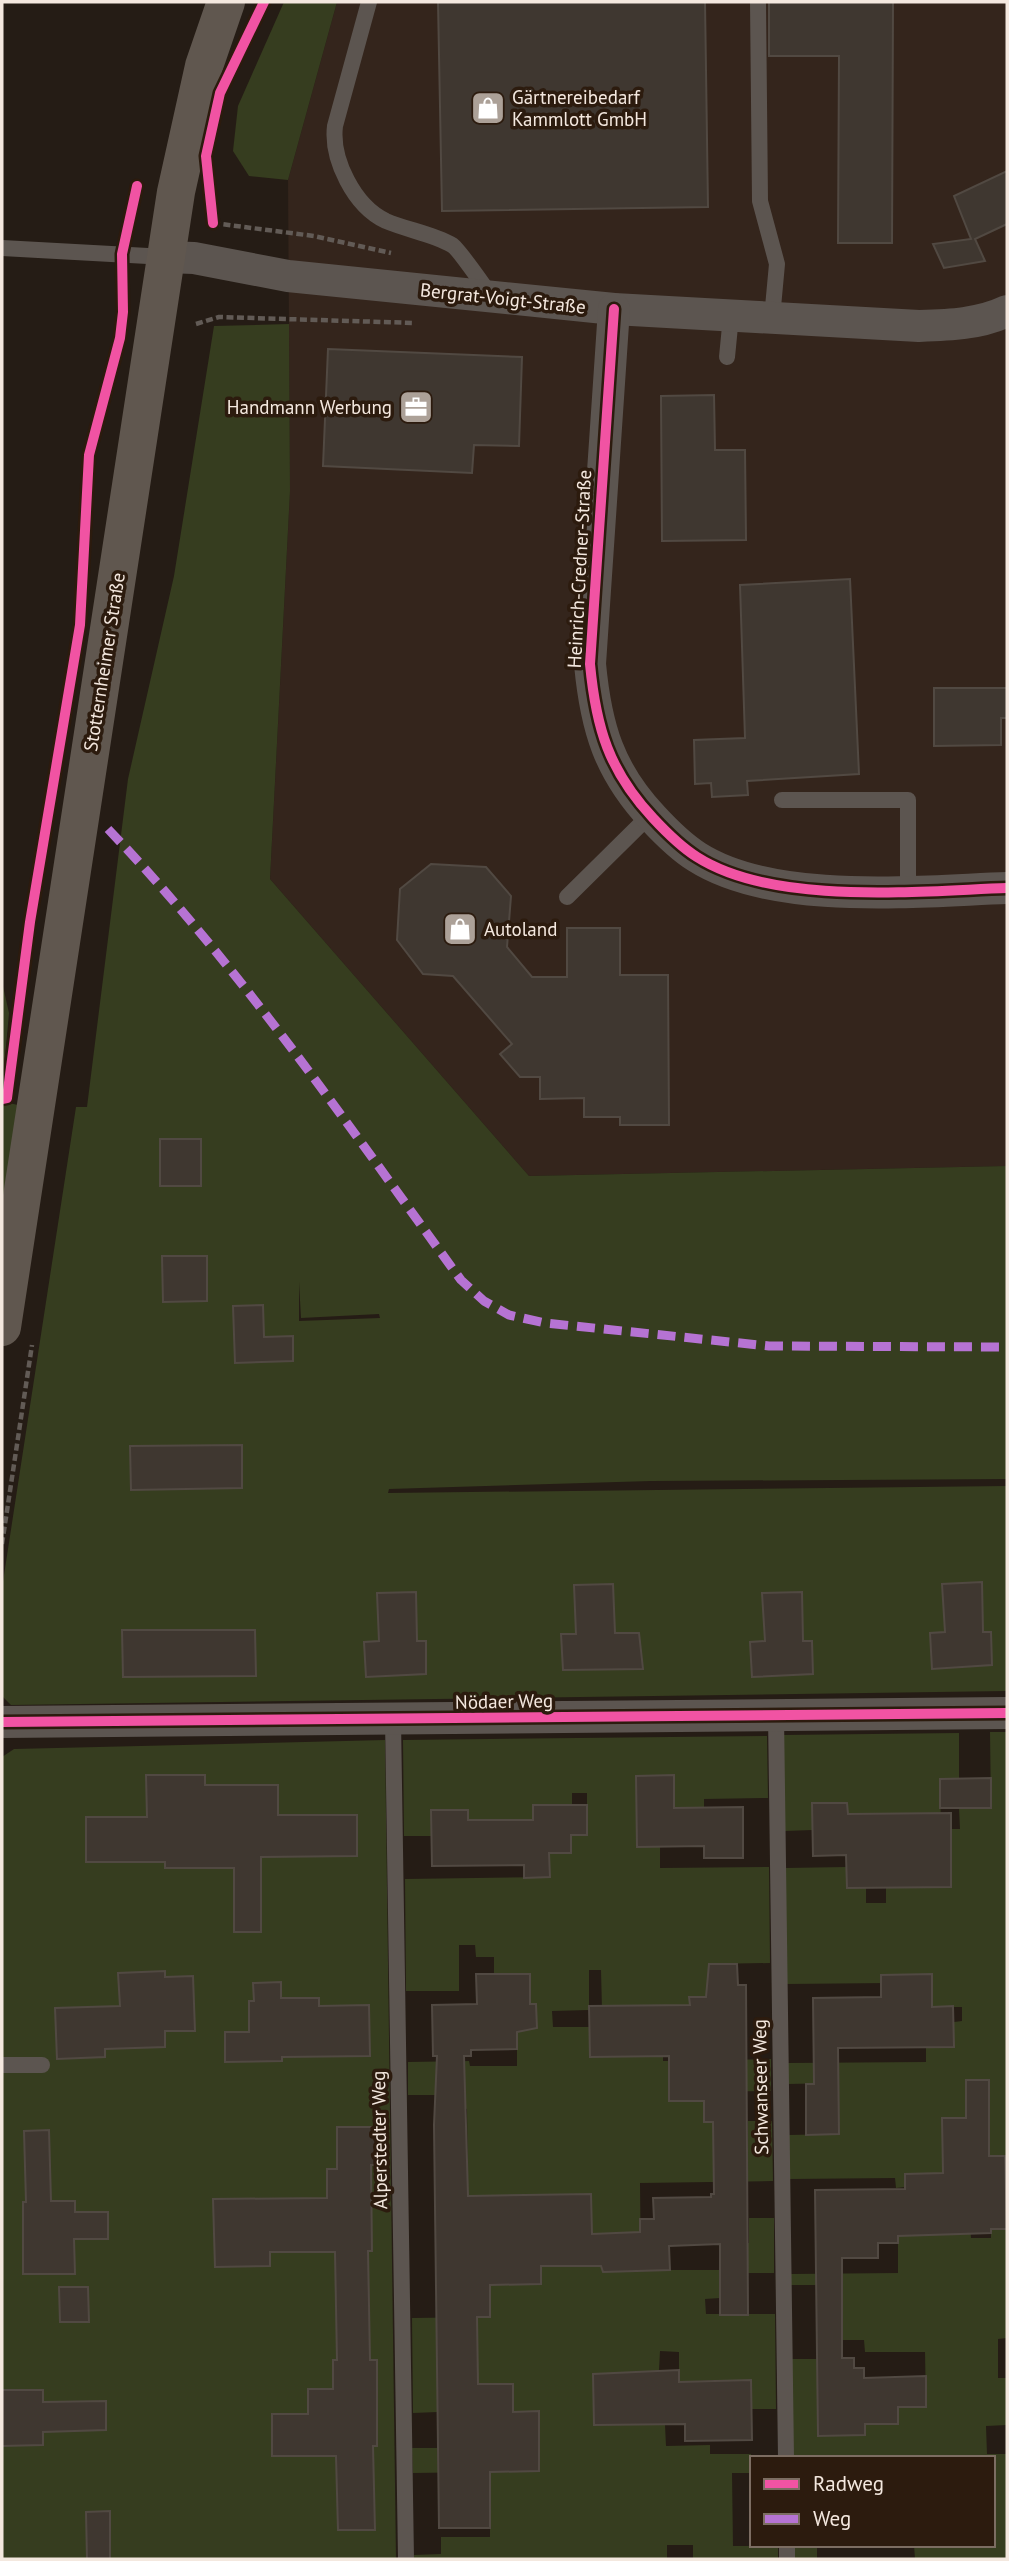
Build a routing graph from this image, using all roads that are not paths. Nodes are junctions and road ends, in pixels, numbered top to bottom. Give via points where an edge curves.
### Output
1 (226, 2) edge
2 (369, 2) edge
3 (758, 2) edge
4 (2, 248) edge
5 (166, 257) junction
6 (493, 297) junction
7 (614, 309) junction
8 (1007, 311) edge
9 (731, 316) junction
10 (772, 318) junction
11 (727, 356) dead end
12 (782, 800) dead end
13 (650, 815) junction
14 (1007, 888) edge
15 (908, 891) junction
16 (566, 897) dead end
17 (2, 1327) edge
18 (1007, 1713) edge
19 (776, 1715) junction
20 (393, 1720) junction
21 (2, 1722) edge
22 (2, 2065) edge
23 (43, 2065) dead end
24 (786, 2456) edge
25 (407, 2559) edge

1 - 5 main road, Stotternheimer Straße via 201,79
2 - 6 lane via 335,126 333,144 343,175 382,219 455,246
3 - 10 lane via 760,201 777,264
4 - 5 lane
5 - 6 street, Bergrat-Voigt-Straße via 288,276
5 - 17 main road, Stotternheimer Straße
6 - 7 street, Bergrat-Voigt-Straße
7 - 9 street, Bergrat-Voigt-Straße
7 - 13 street, Heinrich-Credner-Straße via 590,664 594,709 608,754 629,793
8 - 10 street, Bergrat-Voigt-Straße via 993,318 931,326
9 - 10 street, Bergrat-Voigt-Straße
9 - 11 lane
12 - 15 lane via 908,800
13 - 15 street, Heinrich-Credner-Straße via 698,857 744,877 791,888
13 - 16 lane
14 - 15 street, Heinrich-Credner-Straße
18 - 19 street, Nödaer Weg
19 - 20 street, Nödaer Weg
19 - 24 lane, Schwanseer Weg
20 - 21 street, Nödaer Weg
20 - 25 lane, Alperstedter Weg
22 - 23 lane

